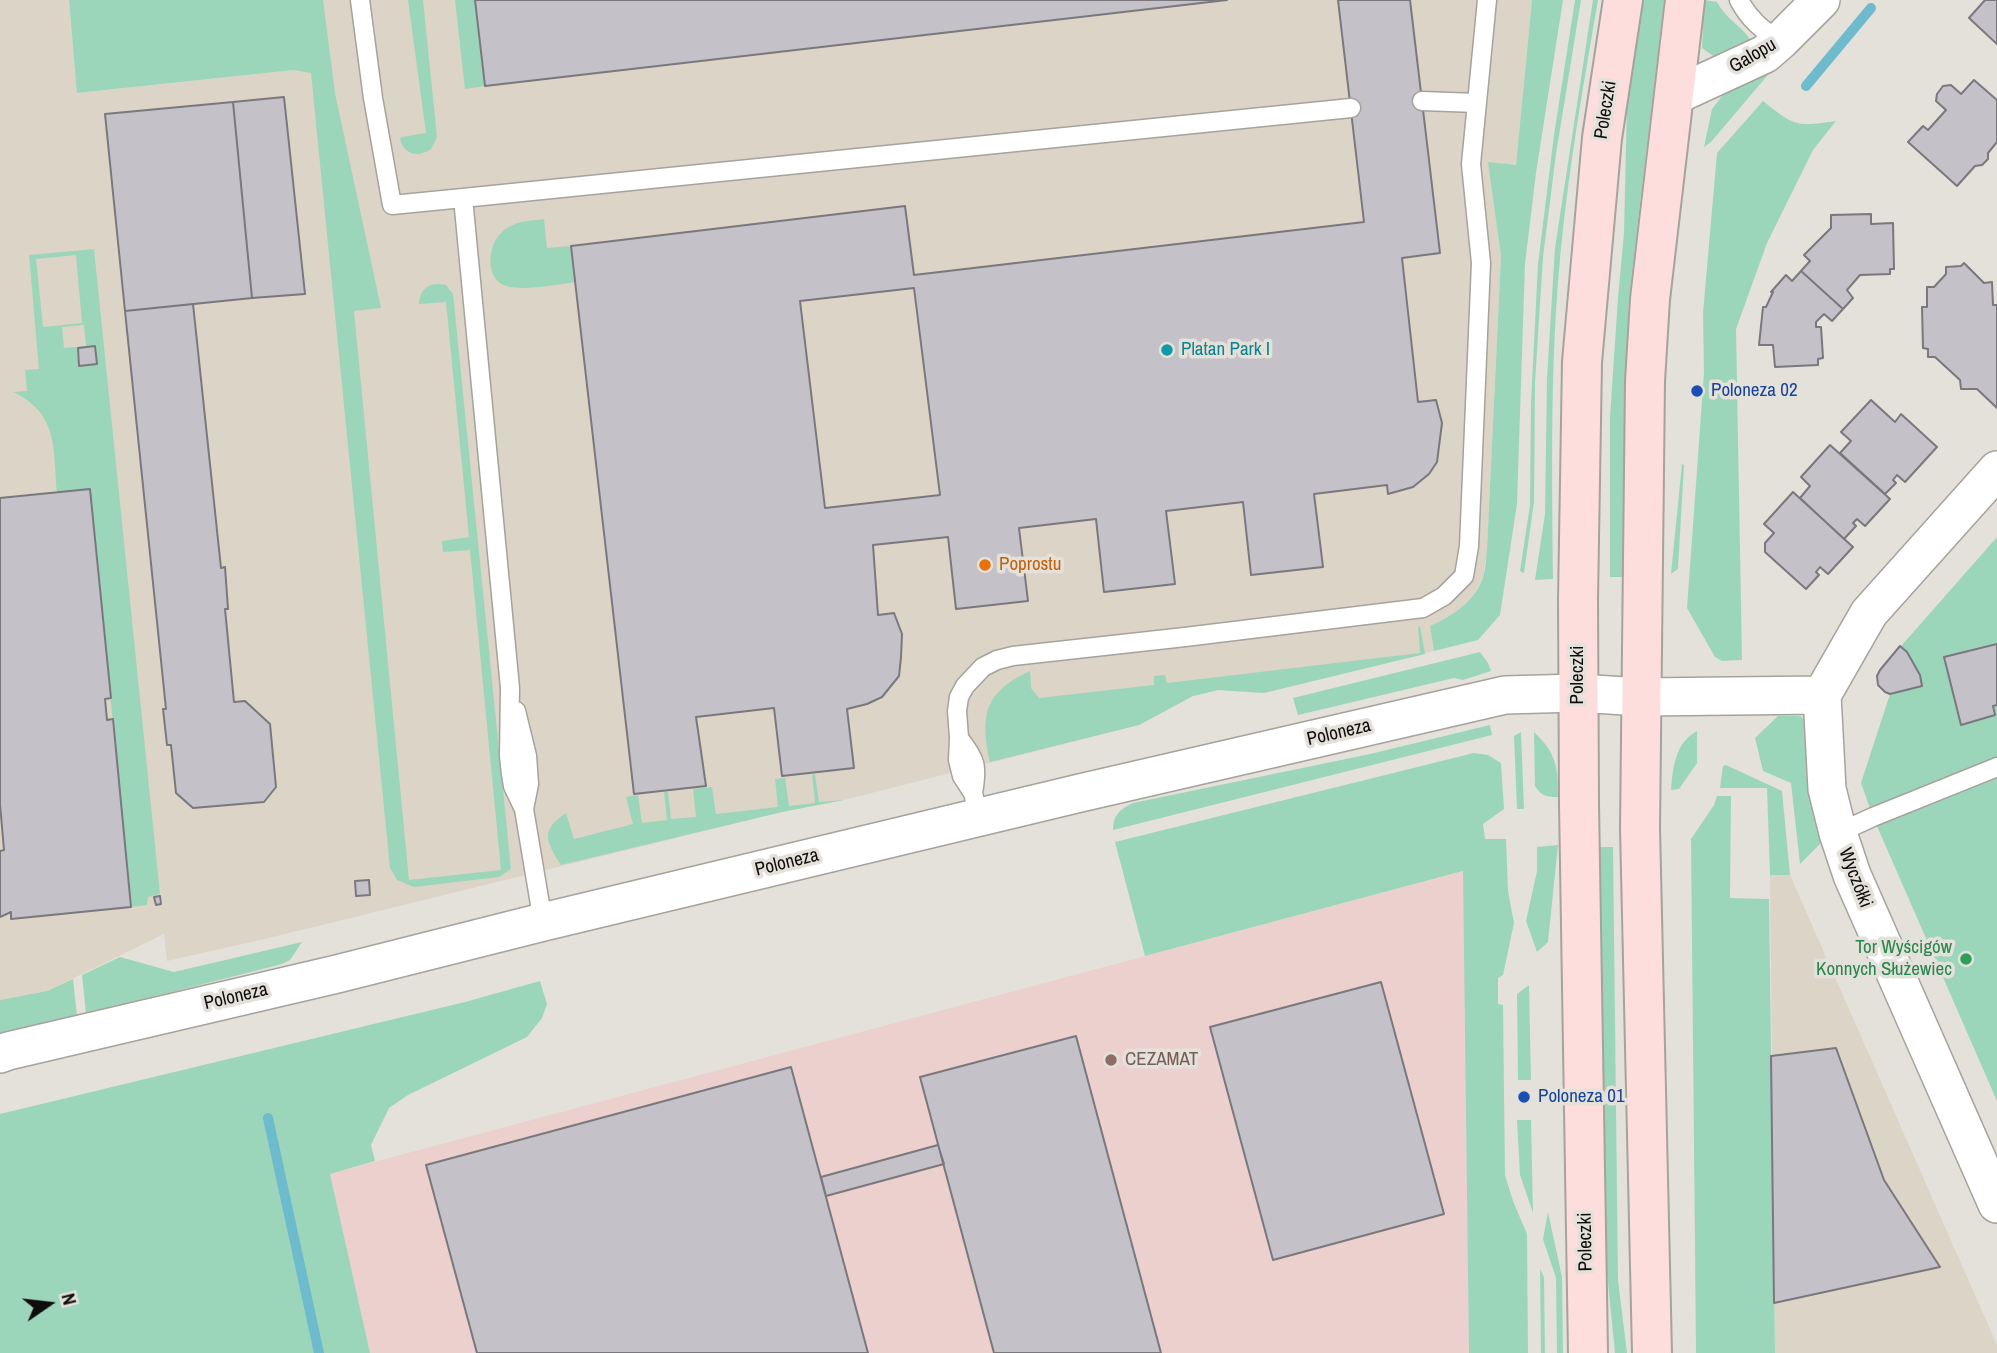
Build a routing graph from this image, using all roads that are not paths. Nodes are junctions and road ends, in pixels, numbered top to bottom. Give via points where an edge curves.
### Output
1 (360, 0) edge
2 (1487, 0) edge
3 (1623, 0) edge
4 (1685, 0) edge
5 (1739, 0) edge
6 (1821, 0) edge
7 (1780, 41) junction
8 (1674, 96) junction
9 (1422, 101) dead end
10 (1477, 103) junction
11 (1351, 108) dead end
12 (463, 198) junction
13 (1997, 470) edge
14 (1578, 693) junction
15 (1822, 695) junction
16 (1641, 697) junction
17 (1997, 767) edge
18 (976, 805) junction
19 (1838, 833) junction
20 (543, 922) junction
21 (0, 1054) edge
22 (1997, 1204) edge
23 (1588, 1353) edge
24 (1652, 1353) edge

1 - 12 lane via 393,205
2 - 10 lane
3 - 14 main road, Poleczki via 1602,138 1582,362
4 - 8 main road
5 - 7 lane via 1762,31
6 - 7 street, Galopu
7 - 8 street, Galopu via 1765,54
8 - 16 main road via 1645,381
9 - 10 lane
10 - 18 lane via 1472,164 1481,263 1464,576 1423,608 997,660 965,685 959,697 959,738 977,772
11 - 12 lane
12 - 20 lane via 510,688 527,756 524,810
13 - 15 street via 1869,613
14 - 16 street, Poloneza
14 - 18 street, Poloneza via 1505,695
14 - 23 main road, Poleczki
15 - 16 street
15 - 19 street, Wyczółki via 1827,789
16 - 24 main road
17 - 19 lane
18 - 20 street, Poloneza
19 - 22 street, Wyczółki via 1852,875
20 - 21 street, Poloneza

